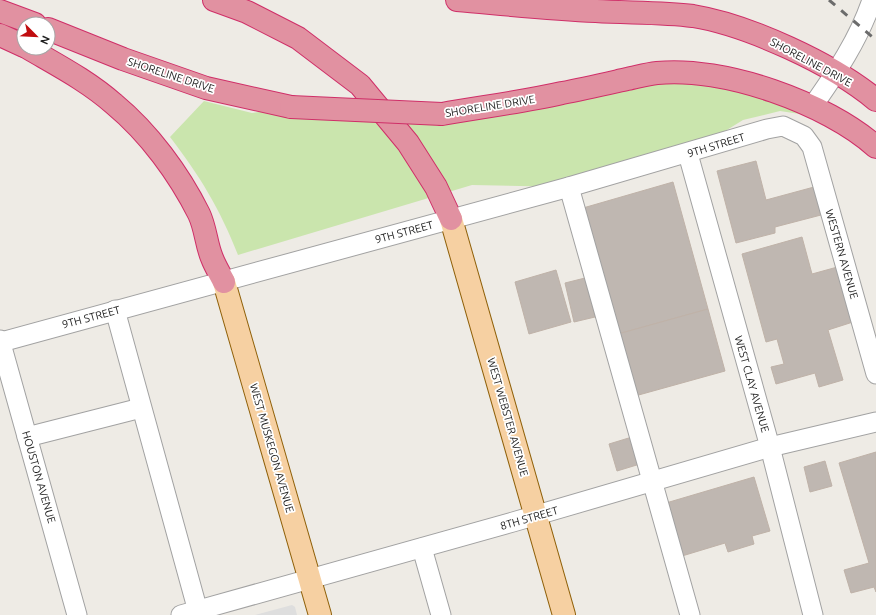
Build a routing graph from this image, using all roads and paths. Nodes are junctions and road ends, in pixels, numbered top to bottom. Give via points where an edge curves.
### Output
1 (214, 0) edge
2 (457, 0) edge
3 (872, 0) edge
4 (0, 10) edge
5 (16, 17) edge
6 (56, 32) edge
7 (0, 35) edge
8 (16, 42) edge
9 (42, 56) edge
10 (836, 72) junction
11 (876, 100) edge
12 (812, 107) junction
13 (804, 136) joint
14 (876, 147) edge
15 (688, 154) junction
16 (569, 187) junction
17 (451, 219) junction
18 (224, 282) junction
19 (115, 310) junction
20 (0, 341) edge
21 (876, 374) edge
22 (141, 408) junction
23 (876, 422) edge
24 (27, 437) junction
25 (770, 447) junction
26 (652, 482) junction
27 (536, 516) junction
28 (422, 548) junction
29 (310, 578) junction
30 (193, 614) edge
31 (77, 615) edge
32 (320, 615) edge
33 (441, 615) edge
34 (564, 615) edge
35 (690, 615) edge
36 (813, 615) edge

1 - 17 highway via 247,12 298,38 360,85 408,143 436,187
2 - 10 highway, SHORELINE DRIVE via 588,11 693,16 774,41
3 - 10 street via 862,26
4 - 5 highway
6 - 12 highway, SHORELINE DRIVE, bridge via 206,88 291,107 442,114 545,97 657,73 702,73 745,81
7 - 8 highway
9 - 18 highway via 76,76 114,104 156,148 199,214 211,257
10 - 11 highway, SHORELINE DRIVE
10 - 12 street
12 - 14 highway, SHORELINE DRIVE via 839,120
13 - 15 street, 9TH STREET via 783,126
13 - 21 street, WESTERN AVENUE via 812,147
15 - 16 street, 9TH STREET
15 - 25 street, WEST CLAY AVENUE
16 - 17 street, 9TH STREET
16 - 26 street
17 - 18 street, 9TH STREET
17 - 27 main road, WEST WEBSTER AVENUE
18 - 19 street, 9TH STREET
18 - 29 main road, WEST MUSKEGON AVENUE
19 - 20 street, 9TH STREET
19 - 22 street
20 - 24 street, HOUSTON AVENUE
22 - 24 street
22 - 30 street
23 - 25 street, 8TH STREET
24 - 31 street, HOUSTON AVENUE
25 - 26 street, 8TH STREET
25 - 36 street, WEST CLAY AVENUE
26 - 27 street, 8TH STREET
26 - 35 street
27 - 28 street, 8TH STREET
27 - 34 main road, WEST WEBSTER AVENUE
28 - 29 street, 8TH STREET
28 - 33 street
29 - 30 street, 8TH STREET
29 - 32 main road, WEST MUSKEGON AVENUE

